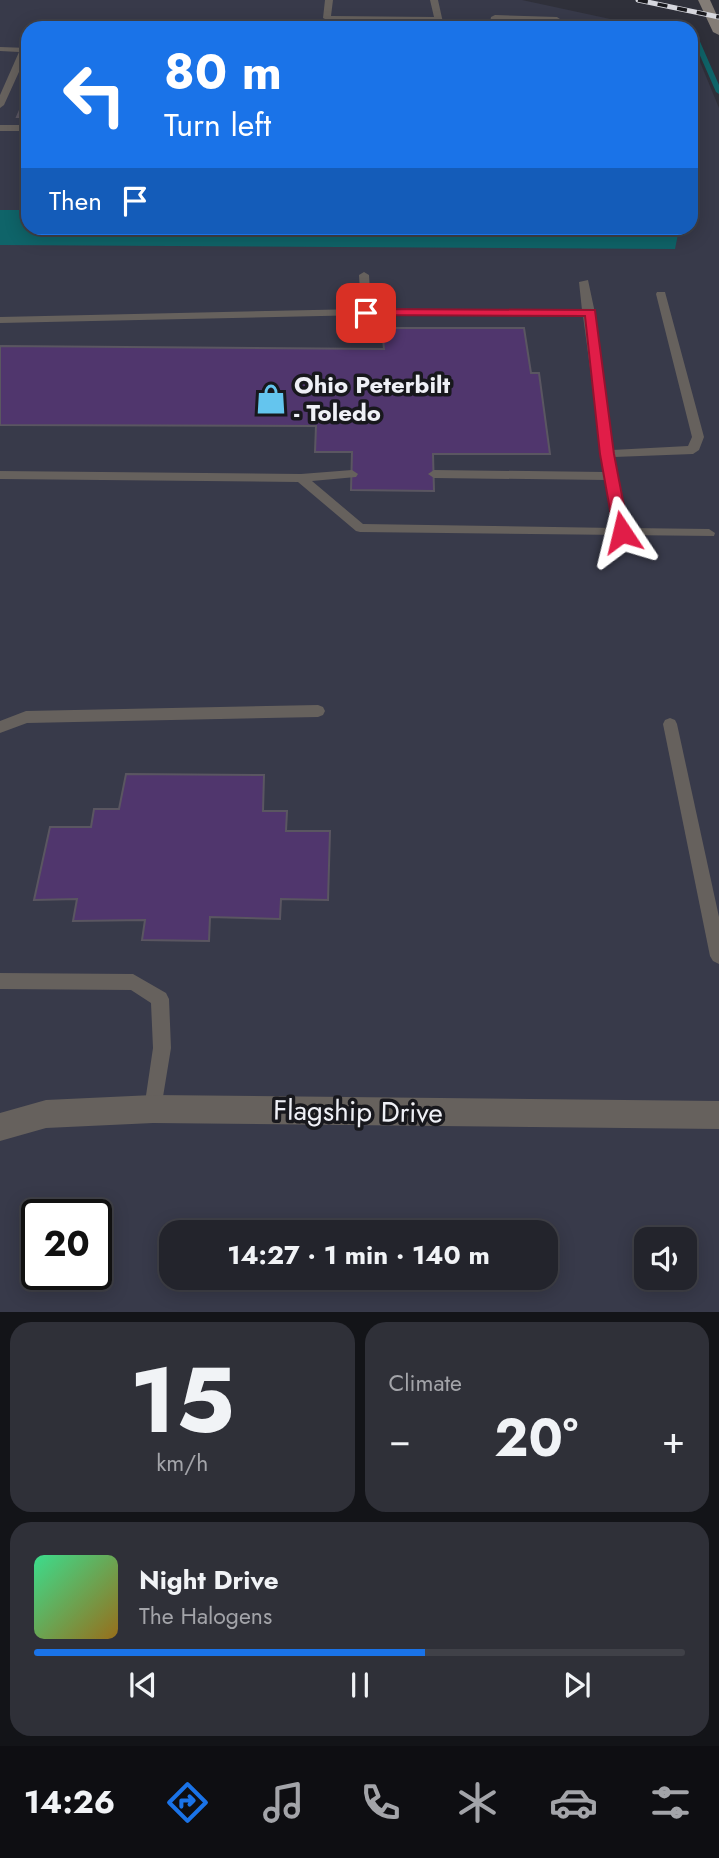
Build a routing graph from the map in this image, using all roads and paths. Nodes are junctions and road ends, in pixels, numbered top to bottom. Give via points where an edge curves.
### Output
1 (329, 0) edge
2 (434, 0) edge
3 (704, 0) edge
4 (438, 19) joint
5 (494, 21) edge
6 (560, 21) edge
7 (719, 32) edge
8 (0, 49) edge
9 (21, 50) edge
10 (21, 61) edge
11 (0, 105) edge
12 (0, 128) edge
13 (21, 128) edge
14 (365, 275) dead end
15 (584, 282) dead end
16 (661, 293) dead end
17 (366, 313) junction
18 (590, 313) junction
19 (0, 320) edge
20 (607, 454) junction
21 (352, 474) dead end
22 (434, 474) dead end
23 (0, 475) edge
24 (611, 476) junction
25 (302, 478) junction
26 (622, 532) junction
27 (709, 533) dead end
28 (318, 711) dead end
29 (670, 724) dead end
30 (0, 727) edge
31 (719, 956) edge
32 (0, 981) edge
33 (153, 1109) junction
34 (719, 1115) edge
35 (0, 1127) edge

1 - 4 lane via 327,18
2 - 4 lane
3 - 7 street
5 - 6 lane via 495,17
8 - 9 lane
10 - 11 lane
12 - 13 lane
14 - 17 lane
15 - 18 lane
16 - 20 lane via 698,437 692,450
17 - 18 lane
17 - 19 lane
18 - 20 lane
20 - 24 lane
21 - 25 lane
22 - 24 lane
23 - 25 lane
24 - 26 lane
25 - 26 lane via 360,528
26 - 27 lane
28 - 30 lane via 26,717
29 - 31 lane
32 - 33 lane via 134,982 160,999 162,1048
33 - 34 street, Flagship Drive
33 - 35 street, Flagship Drive via 46,1114

